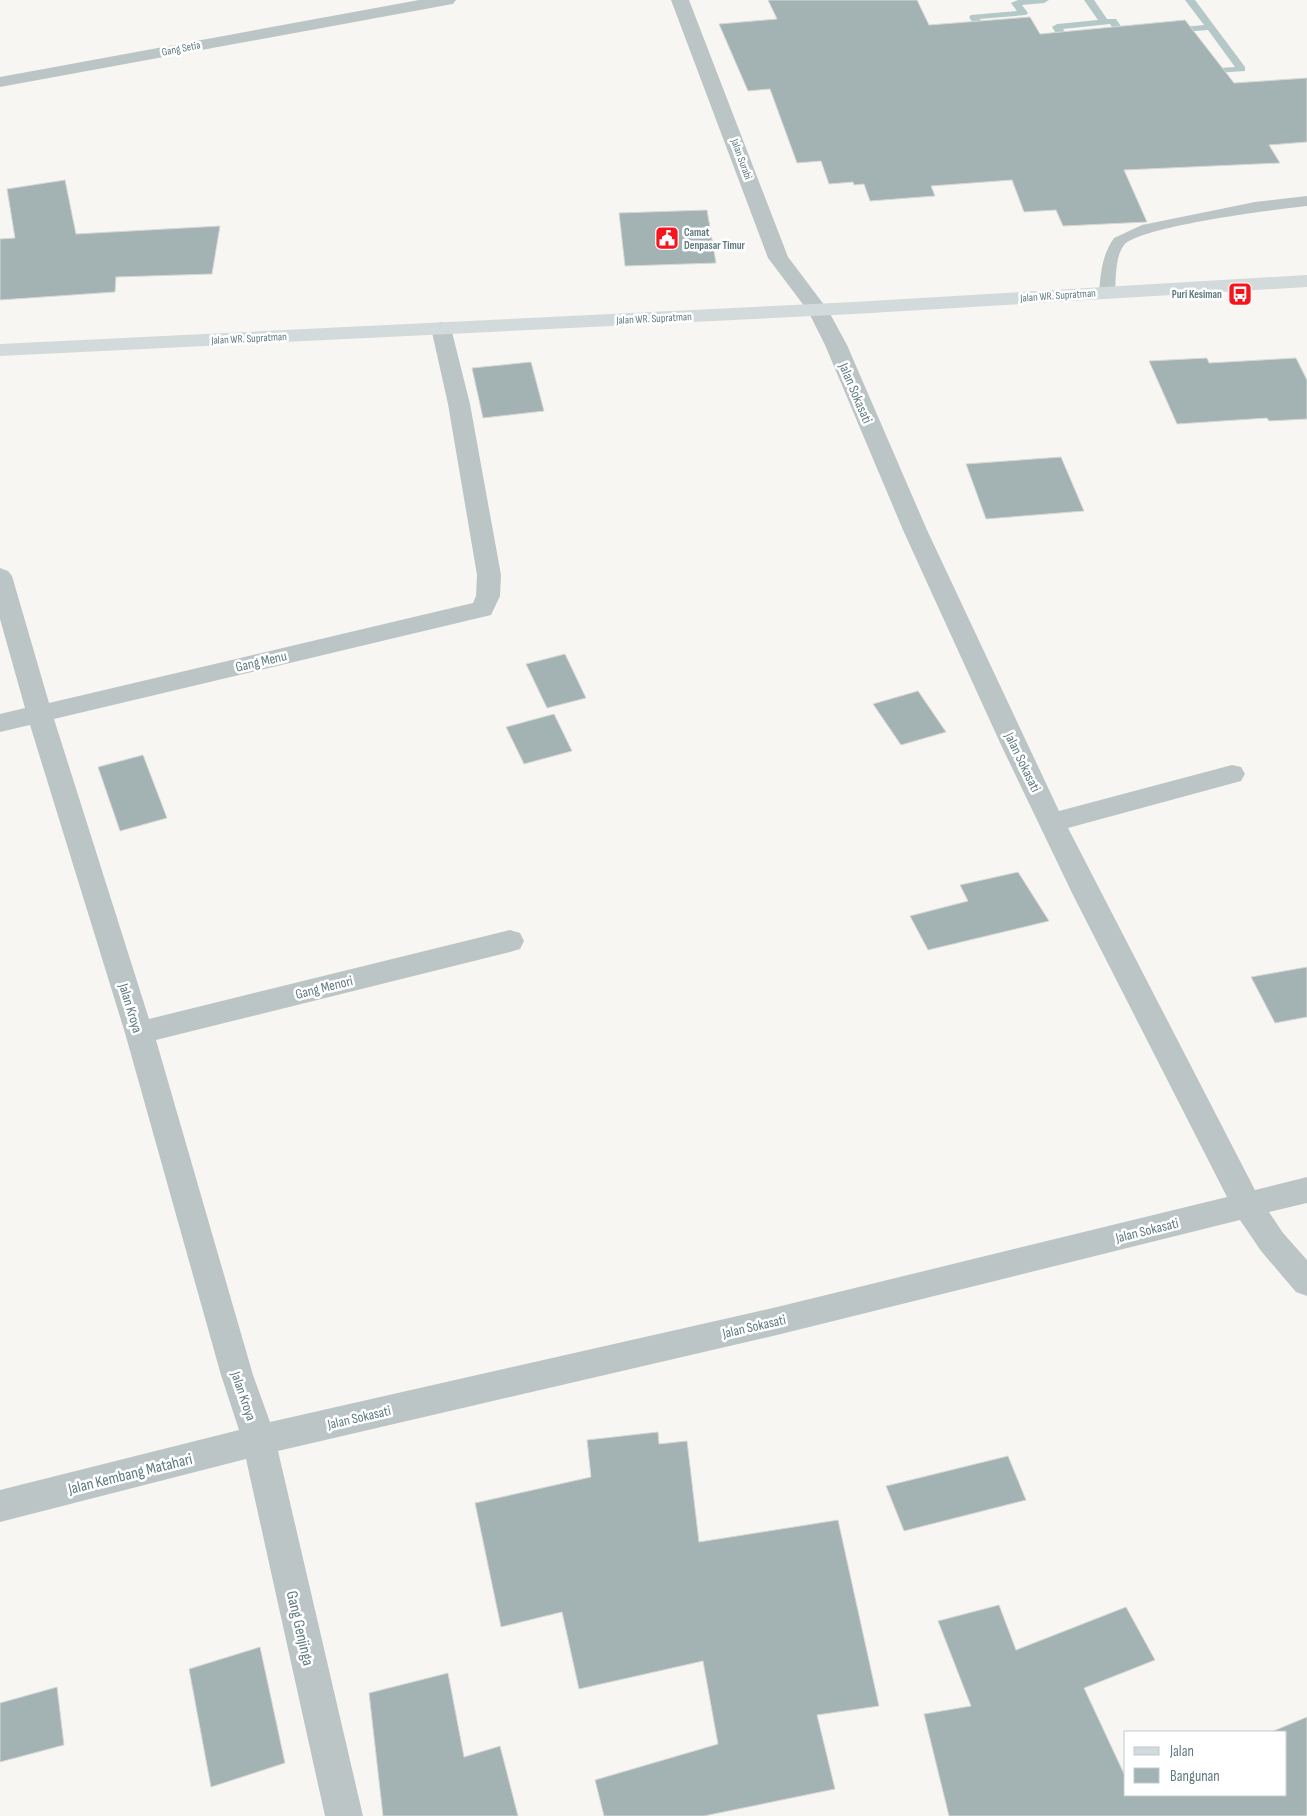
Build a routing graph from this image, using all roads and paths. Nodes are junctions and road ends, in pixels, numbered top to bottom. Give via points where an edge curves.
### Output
1 (447, 0) edge
2 (680, 0) edge
3 (0, 82) edge
4 (1307, 201) edge
5 (1307, 281) edge
6 (1107, 292) junction
7 (818, 310) junction
8 (441, 328) junction
9 (0, 350) edge
10 (0, 576) edge
11 (39, 713) junction
12 (0, 723) edge
13 (1232, 774) dead end
14 (1052, 823) junction
15 (510, 941) dead end
16 (139, 1033) junction
17 (1307, 1190) edge
18 (1247, 1205) junction
19 (1307, 1282) edge
20 (259, 1440) junction
21 (0, 1506) edge
22 (344, 1816) edge

1 - 3 street, Gang Setia
2 - 7 street, Jalan Surabi via 778,258
4 - 6 lane via 1255,207 1142,230 1119,241 1111,256
5 - 6 main road, Jalan WR. Supratman
6 - 7 main road, Jalan WR. Supratman
7 - 8 main road, Jalan WR. Supratman
7 - 14 street, Jalan Sokasati via 915,530
8 - 9 main road, Jalan WR. Supratman
8 - 11 street, Gang Menu via 489,575 488,596 482,608
10 - 11 street, Jalan Kroya
11 - 12 street, Gang Menu
11 - 16 street, Jalan Kroya
13 - 14 street
14 - 18 street, Jalan Sokasati
15 - 16 street, Gang Menori
16 - 20 street, Jalan Kroya via 236,1375
17 - 18 street
18 - 19 street, Jalan Sokasati via 1272,1242
18 - 20 street, Jalan Sokasati via 787,1319
20 - 21 street, Jalan Kembang Matahari
20 - 22 street, Gang Genjinga

